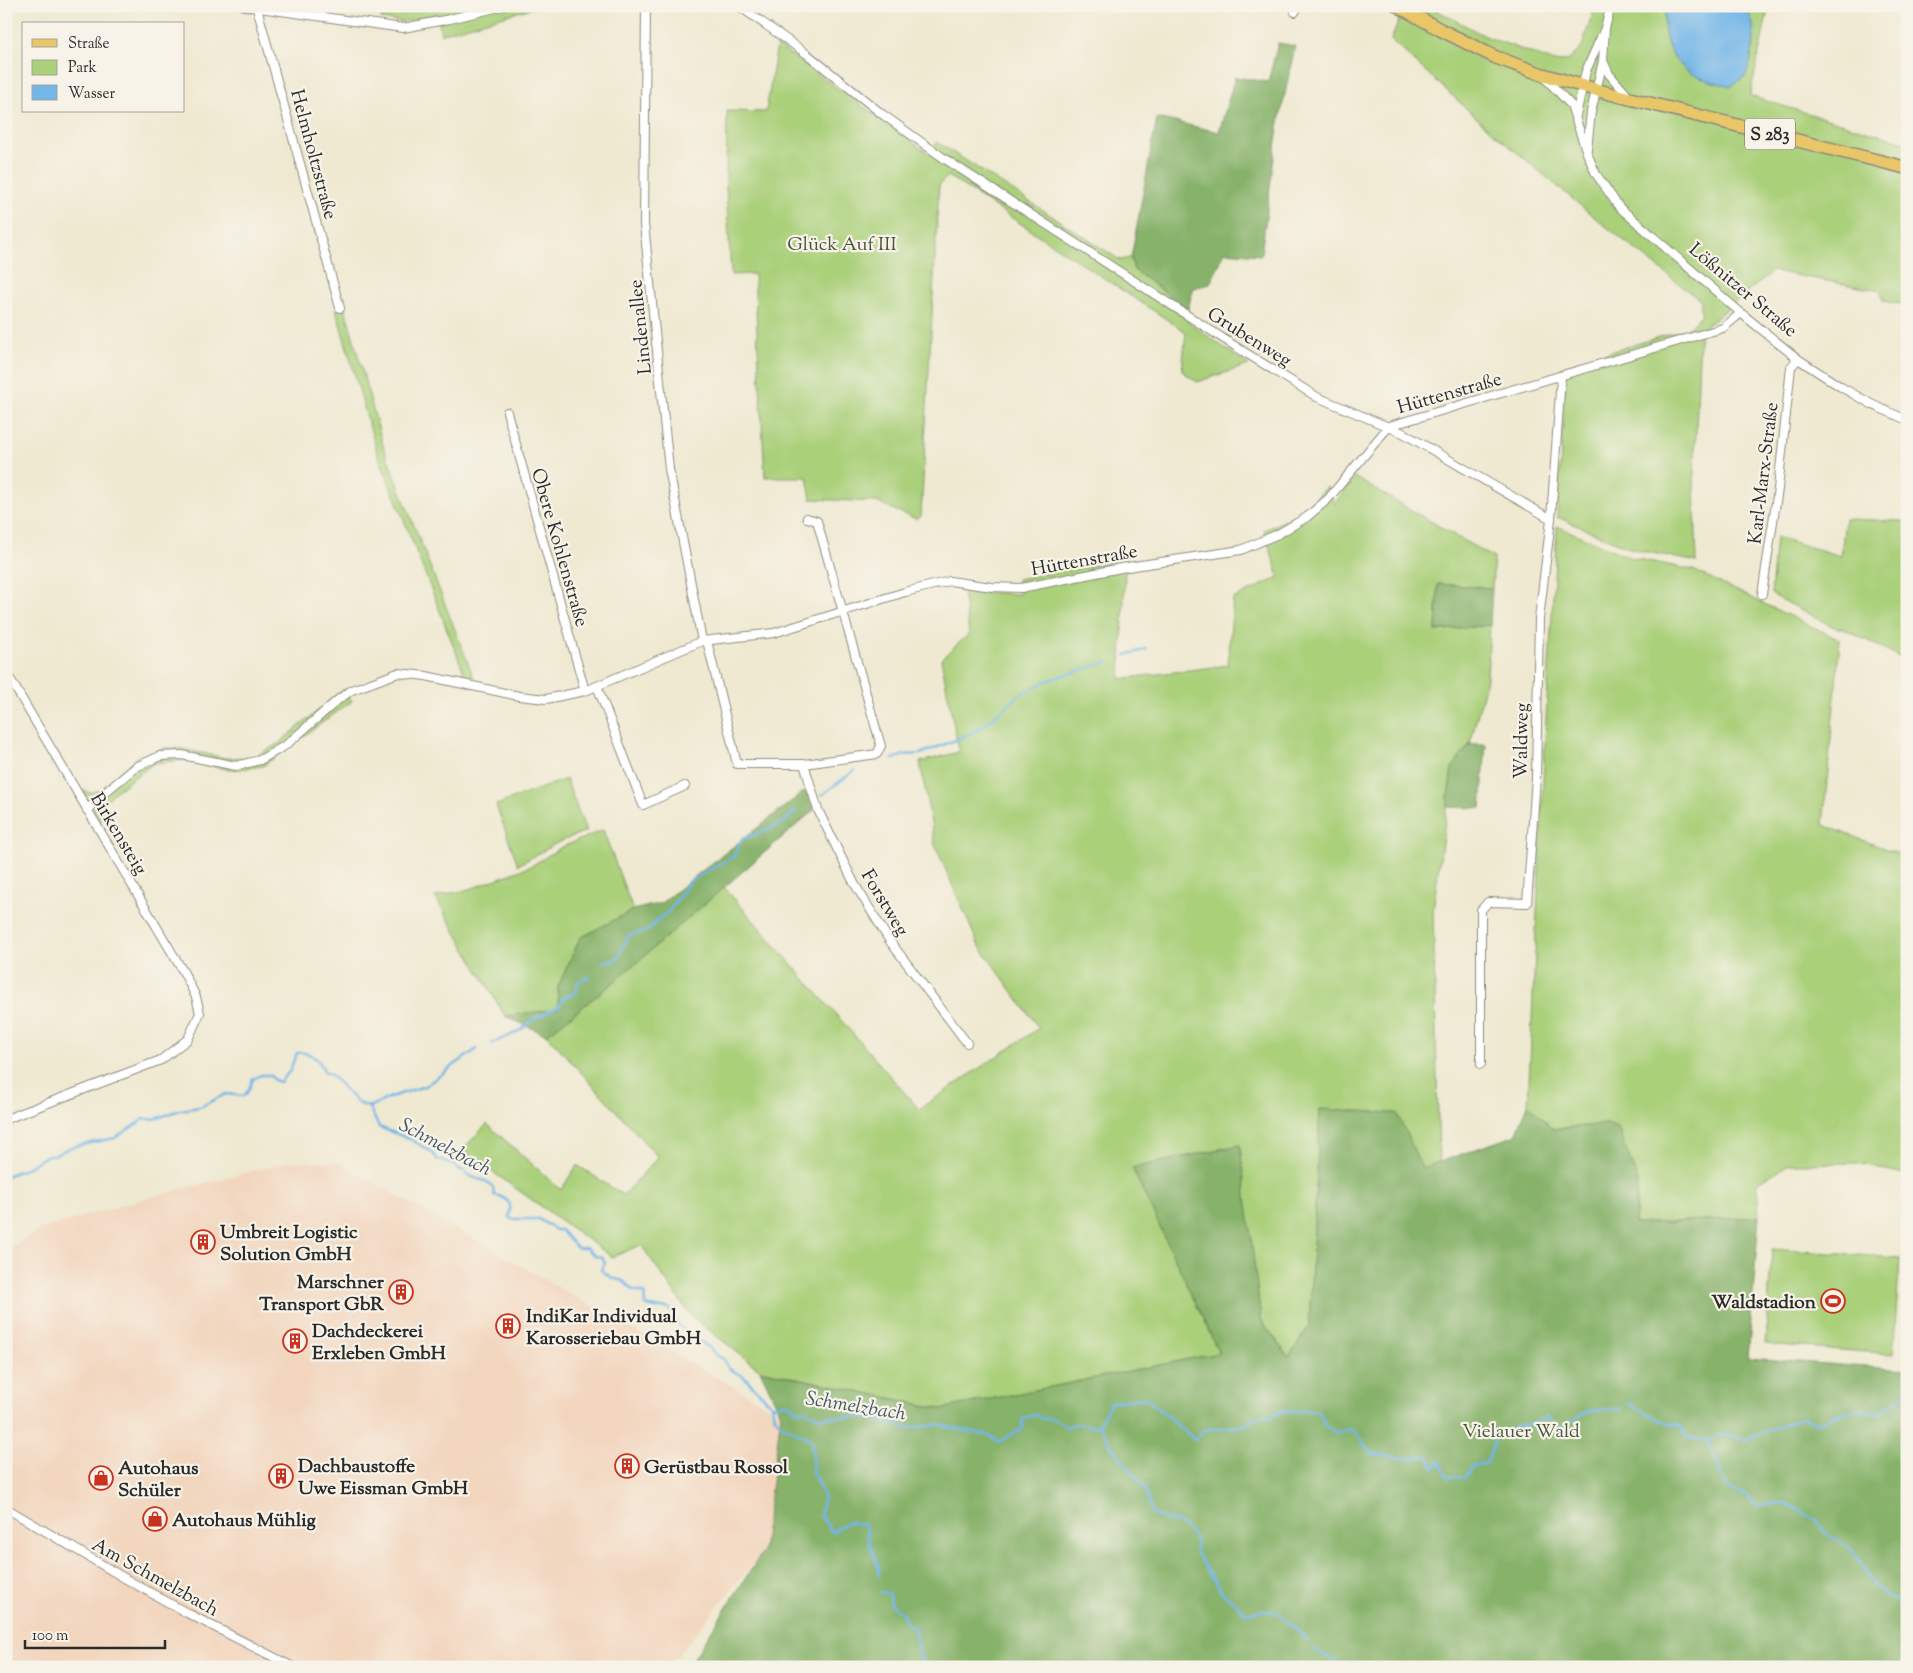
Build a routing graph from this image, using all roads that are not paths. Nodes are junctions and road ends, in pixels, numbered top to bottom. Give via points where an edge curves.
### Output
1 (244, 6) edge
2 (503, 6) edge
3 (646, 6) edge
4 (739, 6) edge
5 (1398, 6) edge
6 (1611, 6) edge
7 (257, 8) junction
8 (1605, 28) junction
9 (1603, 61) junction
10 (1541, 74) junction
11 (1581, 86) junction
12 (1595, 90) junction
13 (1631, 99) junction
14 (1576, 115) junction
15 (1587, 153) junction
16 (1907, 168) edge
17 (340, 308) dead end
18 (1741, 313) junction
19 (1798, 359) junction
20 (1561, 377) junction
21 (507, 412) dead end
22 (1907, 420) edge
23 (1389, 426) junction
24 (806, 518) dead end
25 (1551, 519) junction
26 (1762, 594) dead end
27 (843, 611) junction
28 (705, 641) junction
29 (6, 672) edge
30 (597, 686) junction
31 (585, 691) junction
32 (804, 764) junction
33 (685, 786) dead end
34 (88, 810) junction
35 (967, 1043) dead end
36 (1481, 1064) dead end
37 (6, 1119) edge
38 (6, 1508) edge
39 (293, 1667) edge

1 - 7 street
2 - 7 street via 403,28
3 - 28 street, Lindenallee via 644,224 669,469
4 - 23 street, Grubenweg via 945,159 1240,350 1317,396
5 - 10 main road, S 283 via 1495,57
6 - 8 street
7 - 17 street, Helmholtzstraße
8 - 9 street
8 - 11 street, Lößnitzer Straße
9 - 12 street
9 - 13 street
10 - 11 main road, S 283
10 - 14 street, Lößnitzer Straße via 1566,98
11 - 12 main road, S 283
11 - 14 street, Lößnitzer Straße
12 - 13 main road, S 283
12 - 15 street
13 - 16 main road, S 283
14 - 15 street, Lößnitzer Straße
15 - 18 street, Lößnitzer Straße via 1596,174 1619,207
18 - 19 street, Lößnitzer Straße
18 - 20 street, Hüttenstraße via 1723,328
19 - 22 street, Lößnitzer Straße via 1840,387
19 - 26 street, Karl-Marx-Straße via 1791,367
20 - 23 street, Hüttenstraße
20 - 25 street, Waldweg
21 - 31 street, Obere Kohlenstraße
23 - 25 street, Grubenweg
23 - 27 street, Hüttenstraße via 1328,499 1307,517 1241,550 1120,568 1021,588 950,581
24 - 27 street via 817,522
25 - 36 street, Waldweg via 1539,619 1536,778 1527,903 1488,902 1480,910
27 - 28 street via 774,634
27 - 32 street via 881,746 877,754
28 - 30 street
28 - 32 street via 737,764
29 - 34 street, Birkensteig
30 - 31 street
30 - 33 street via 643,805
31 - 34 street via 546,699 398,672 352,690 286,745 260,760 236,766 182,755 160,756 136,767
32 - 35 street, Forstweg via 818,810 854,883 888,940
34 - 37 street, Birkensteig via 184,973 200,1013 188,1039 161,1060
38 - 39 street, Am Schmelzbach via 179,1609

